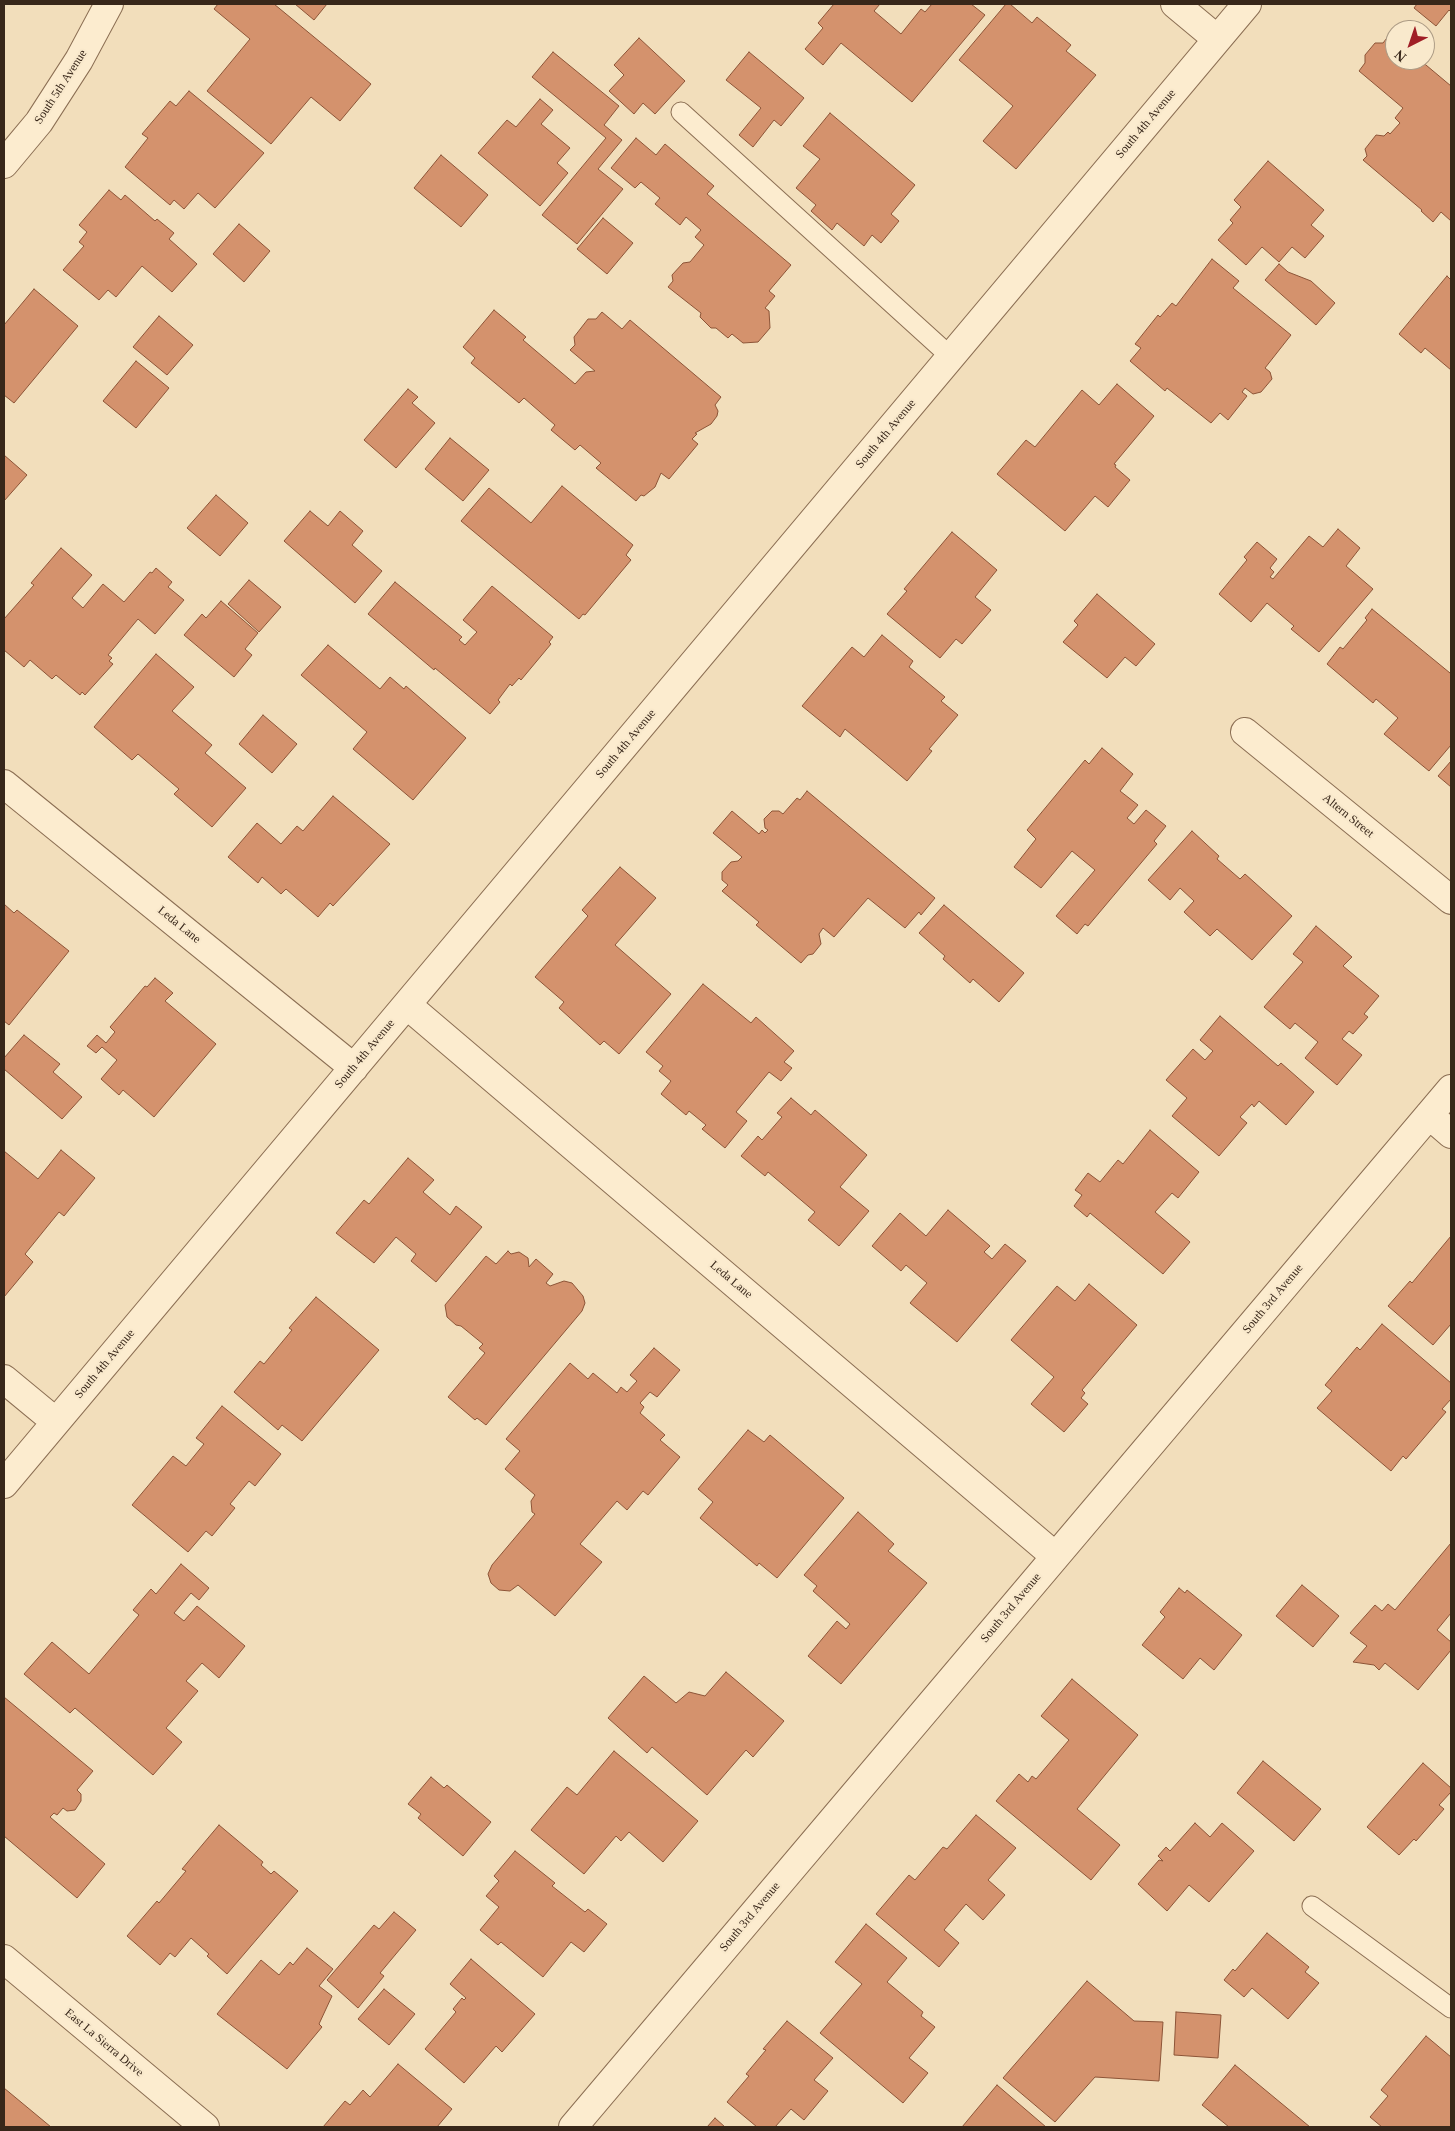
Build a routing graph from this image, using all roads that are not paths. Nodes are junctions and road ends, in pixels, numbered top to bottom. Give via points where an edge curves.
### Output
1 (109, 4) edge
2 (1175, 4) edge
3 (1248, 4) edge
4 (1217, 39) junction
5 (681, 112) dead end
6 (4, 164) edge
7 (951, 356) junction
8 (1245, 732) dead end
9 (4, 784) edge
10 (1451, 900) edge
11 (407, 1004) junction
12 (354, 1068) junction
13 (1451, 1089) edge
14 (1428, 1116) junction
15 (1451, 1134) edge
16 (4, 1379) edge
17 (56, 1422) junction
18 (4, 1484) edge
19 (1055, 1556) junction
20 (1312, 1906) dead end
21 (4, 1959) edge
22 (1451, 2008) edge
23 (205, 2127) edge
24 (573, 2127) edge

1 - 6 street, South 5th Avenue via 79,60 39,122
2 - 4 street
3 - 4 street, South 4th Avenue
4 - 7 street, South 4th Avenue
5 - 7 lane
7 - 11 street, South 4th Avenue
8 - 10 street, Altern Street
9 - 12 street, Leda Lane
11 - 12 street, South 4th Avenue
11 - 19 street, Leda Lane
12 - 17 street, South 4th Avenue
13 - 14 street, South 3rd Avenue
14 - 15 street
14 - 19 street, South 3rd Avenue
16 - 17 street
17 - 18 street, South 4th Avenue
19 - 24 street, South 3rd Avenue
20 - 22 lane
21 - 23 street, East La Sierra Drive

